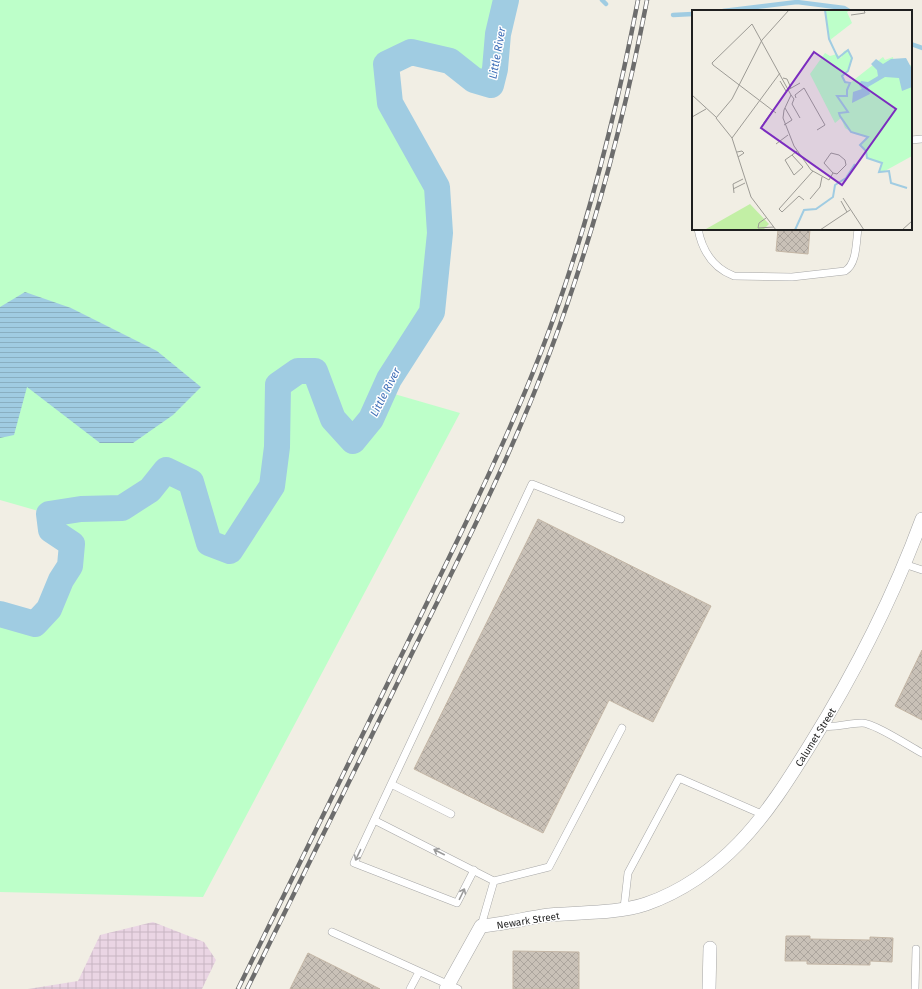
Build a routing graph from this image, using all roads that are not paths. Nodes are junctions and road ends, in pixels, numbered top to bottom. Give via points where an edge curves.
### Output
1 (698, 230) edge
2 (858, 230) edge
3 (621, 519) dead end
4 (922, 519) edge
5 (904, 564) junction
6 (922, 570) edge
7 (822, 726) junction
8 (622, 728) dead end
9 (922, 752) edge
10 (391, 784) junction
11 (451, 814) dead end
12 (764, 815) junction
13 (374, 820) junction
14 (474, 870) junction
15 (494, 881) junction
16 (646, 904) joint
17 (624, 908) junction
18 (481, 926) junction
19 (332, 932) dead end
20 (710, 948) dead end
21 (916, 949) dead end
22 (419, 972) junction
23 (451, 988) edge
24 (410, 989) edge
25 (709, 989) edge
26 (915, 989) edge

1 - 2 lane via 704,248 719,269 727,273 734,276 792,276 845,271 850,268
3 - 10 lane via 532,484
4 - 5 street, Calumet Street
5 - 6 lane
5 - 7 street, Calumet Street via 874,629
7 - 9 lane via 835,728 862,722
7 - 12 street, Calumet Street
8 - 15 lane via 549,867
10 - 11 lane
10 - 13 lane
12 - 16 street, Calumet Street via 738,843 694,880
12 - 17 lane via 679,778 628,873
14 -> 13 lane
13 -> 14 lane via 354,863 457,903
14 - 15 lane
15 - 18 lane
16 - 17 street, Newark Street
17 - 18 street, Newark Street via 547,915
18 - 23 street
19 - 22 lane
20 - 25 street
21 - 26 lane
22 - 23 lane
22 - 24 lane

